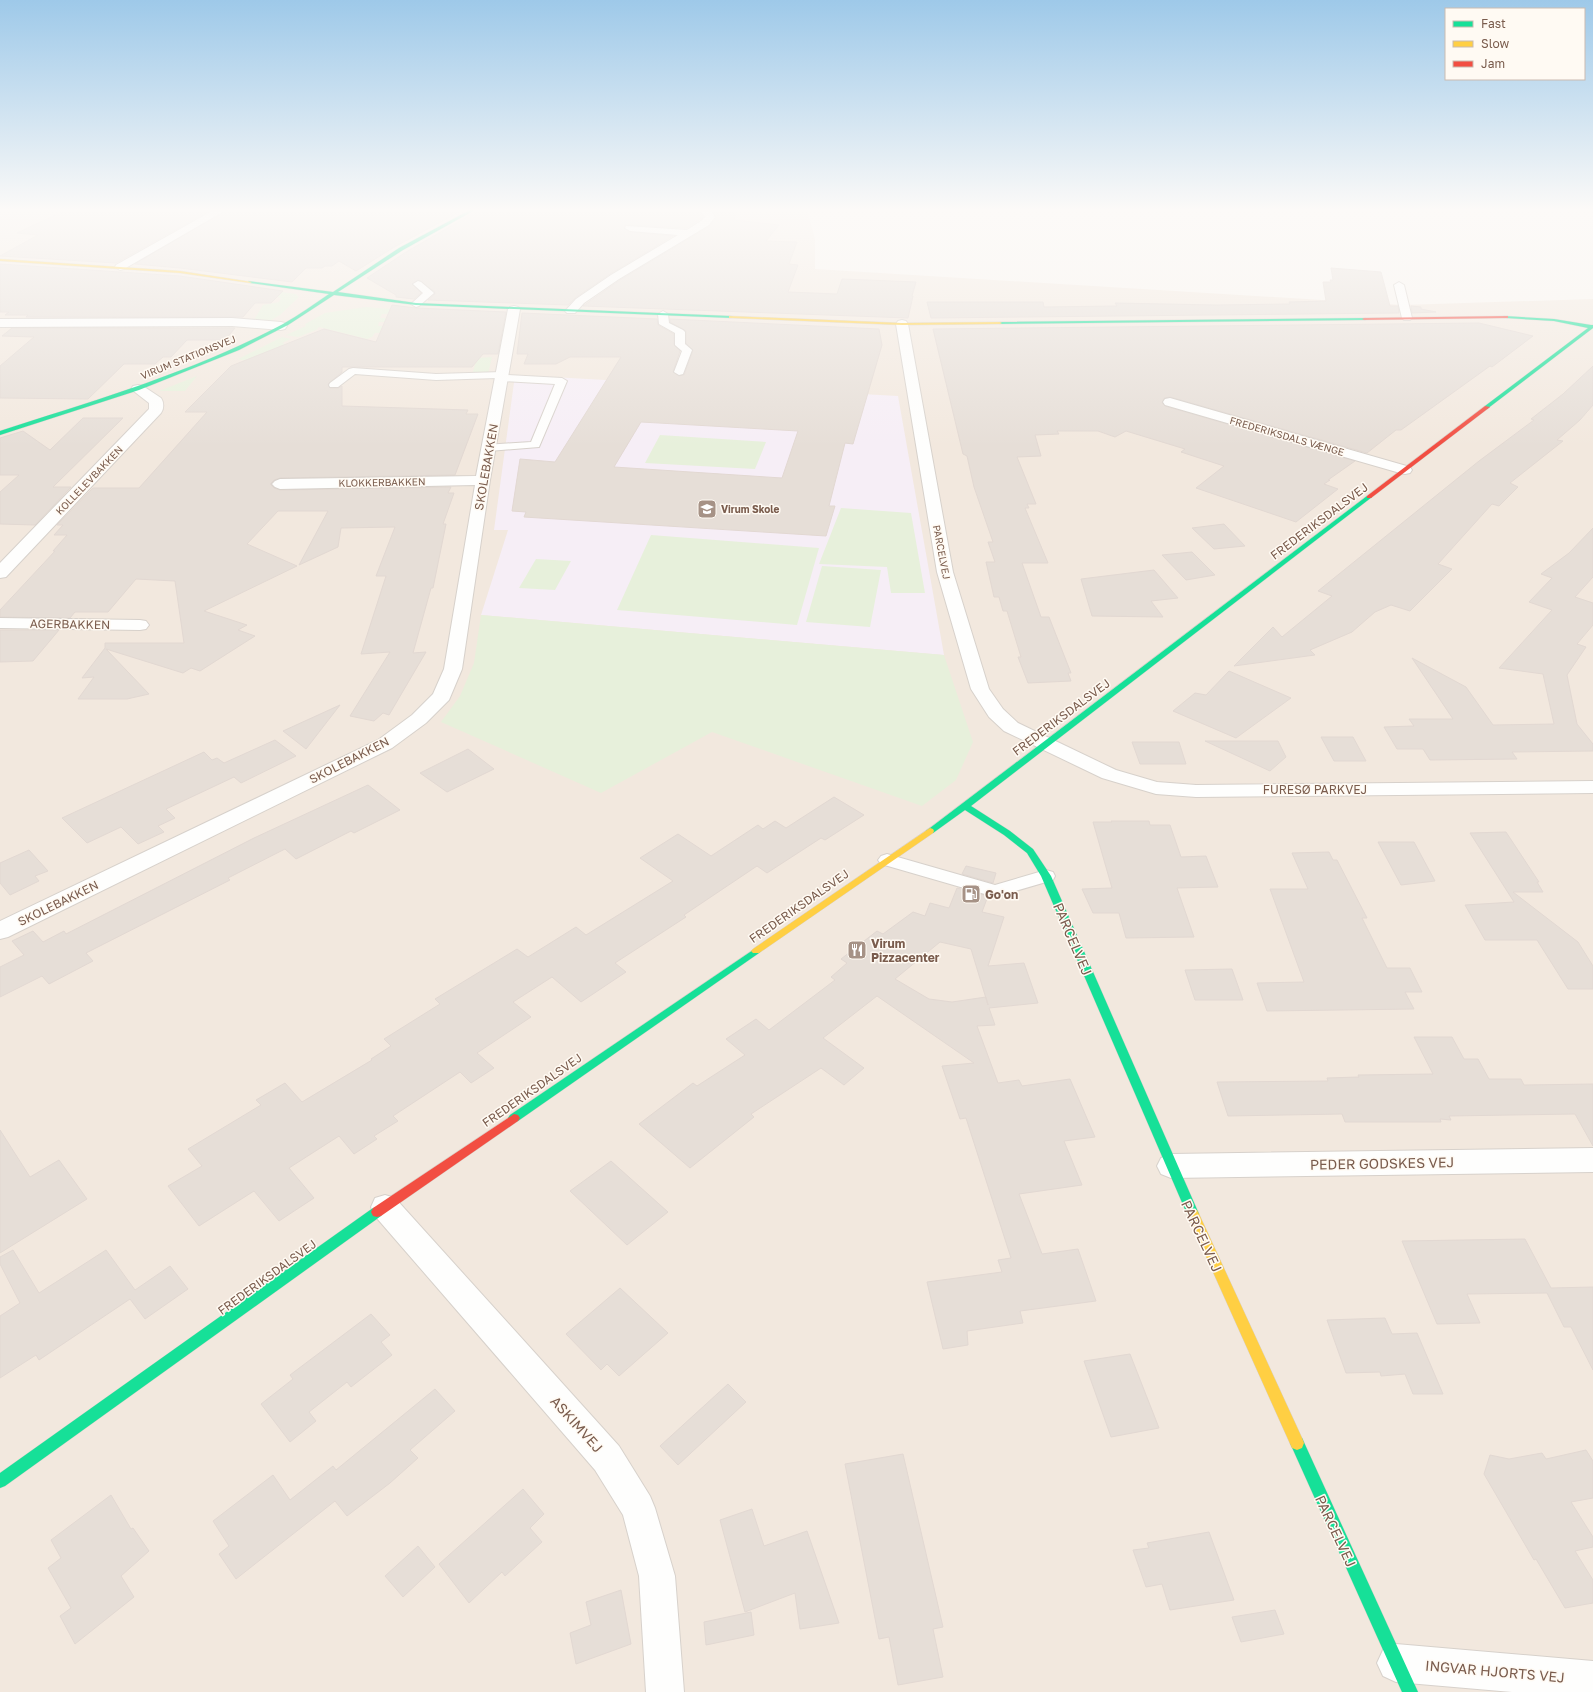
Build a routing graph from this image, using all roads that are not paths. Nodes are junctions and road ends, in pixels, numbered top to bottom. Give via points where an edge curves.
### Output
1 (306, 289) edge
2 (339, 289) edge
3 (424, 289) edge
4 (597, 289) edge
5 (1400, 289) edge
6 (333, 293) junction
7 (416, 304) junction
8 (514, 309) junction
9 (571, 311) junction
10 (664, 314) junction
11 (1407, 318) junction
12 (0, 324) edge
13 (902, 324) junction
14 (281, 326) junction
15 (1592, 327) edge
16 (679, 372) dead end
17 (502, 377) junction
18 (334, 385) dead end
19 (138, 389) junction
20 (1170, 402) dead end
21 (0, 433) edge
22 (489, 447) junction
23 (1405, 470) junction
24 (483, 480) junction
25 (280, 484) dead end
26 (0, 573) edge
27 (0, 623) edge
28 (140, 625) dead end
29 (1047, 744) junction
30 (1593, 787) edge
31 (964, 806) junction
32 (887, 860) junction
33 (1046, 876) junction
34 (0, 931) edge
35 (1593, 1160) edge
36 (1170, 1166) junction
37 (385, 1207) junction
38 (0, 1481) edge
39 (1403, 1677) edge
40 (1593, 1680) edge
41 (665, 1692) edge

1 - 6 street
2 - 6 street, VIRUM STATIONSVEJ
3 - 7 lane via 429,293
4 - 9 street
5 - 11 lane
6 - 7 street
6 - 14 street, VIRUM STATIONSVEJ
7 - 8 street
8 - 9 street
8 - 17 street, SKOLEBAKKEN
9 - 10 street
10 - 13 street
10 - 16 lane via 664,324 680,332 680,345 687,350
11 - 13 street
11 - 15 street via 1537,317
12 - 14 street via 232,322
13 - 29 street, PARCELVEJ via 945,572 980,689 996,713 1011,727
14 - 19 street, VIRUM STATIONSVEJ via 225,354
15 - 23 street, FREDERIKSDALSVEJ
17 - 18 lane via 353,371
17 - 22 street, SKOLEBAKKEN
17 - 22 lane via 562,381 535,445
19 - 21 street, VIRUM STATIONSVEJ
19 - 26 street, KOLLELEVBAKKEN via 156,401 156,410
20 - 23 street, FREDERIKSDALS VÆNGE
22 - 24 street, SKOLEBAKKEN
23 - 29 street, FREDERIKSDALSVEJ
24 - 25 street, KLOKKERBAKKEN
24 - 34 street, SKOLEBAKKEN via 453,669 442,696 419,719 385,744
27 - 28 street, AGERBAKKEN
29 - 30 street, FURESØ PARKVEJ via 1109,774 1156,788 1196,791
29 - 31 street, FREDERIKSDALSVEJ
31 - 32 street, FREDERIKSDALSVEJ
31 - 33 street, PARCELVEJ via 1030,850
32 - 33 lane via 995,891
32 - 37 street, FREDERIKSDALSVEJ
33 - 36 street, PARCELVEJ
35 - 36 street, PEDER GODSKES VEJ
36 - 39 street, PARCELVEJ
37 - 38 street, FREDERIKSDALSVEJ
37 - 41 street, ASKIMVEJ via 607,1458 638,1508 657,1576
39 - 40 street, INGVAR HJORTS VEJ

